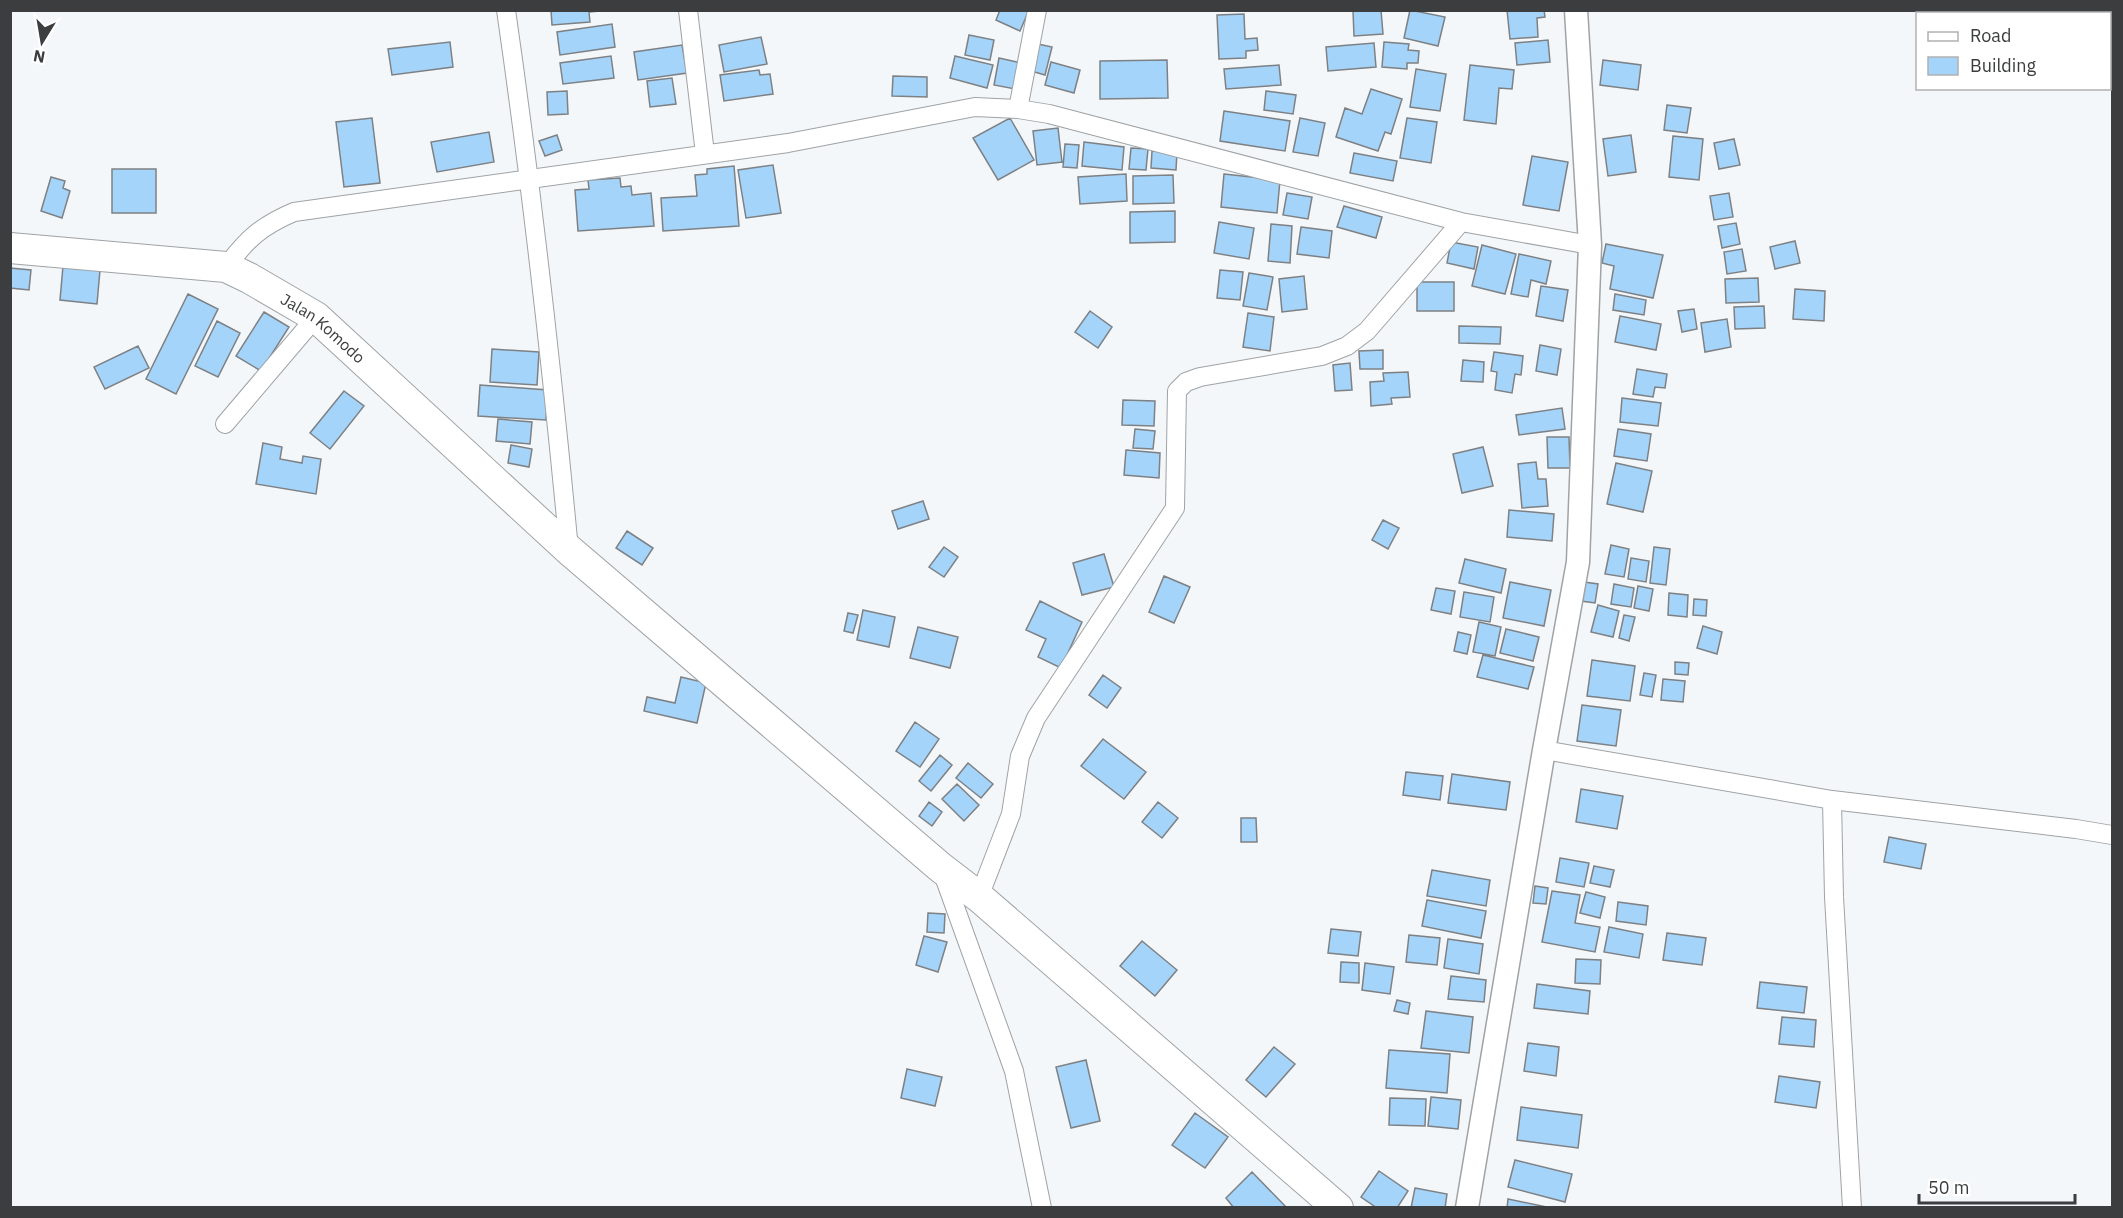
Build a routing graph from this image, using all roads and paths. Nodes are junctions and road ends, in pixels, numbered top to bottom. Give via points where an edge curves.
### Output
1 (506, 10) edge
2 (688, 10) edge
3 (1037, 10) edge
4 (1576, 10) edge
5 (1018, 109) junction
6 (705, 154) junction
7 (530, 179) junction
8 (1461, 222) junction
9 (1590, 245) junction
10 (10, 248) edge
11 (226, 267) junction
12 (316, 317) junction
13 (225, 424) dead end
14 (568, 550) junction
15 (1544, 750) junction
16 (1832, 800) junction
17 (2112, 836) edge
18 (940, 867) junction
19 (979, 897) junction
20 (1042, 1208) edge
21 (1338, 1208) edge
22 (1467, 1208) edge
23 (1852, 1208) edge

1 - 7 street
2 - 6 street
3 - 5 street
4 - 9 street
5 - 6 street via 975,107 789,143
5 - 8 street via 1169,144
6 - 7 street
7 - 11 street via 294,212 261,228
7 - 14 street
8 - 9 street
8 - 19 street via 1367,331 1347,345 1322,356 1200,377 1186,382 1177,391 1175,508 1036,718 1020,756 1011,814
9 - 15 street via 1578,562
10 - 11 highway, Jalan Komodo
11 - 12 highway, Jalan Komodo
12 - 13 street
12 - 14 highway, Jalan Komodo
14 - 18 highway, Jalan Komodo
15 - 16 street
15 - 22 street
16 - 17 street
16 - 23 street
18 - 19 highway, Jalan Komodo
18 - 20 street via 1014,1071
19 - 21 highway, Jalan Komodo

